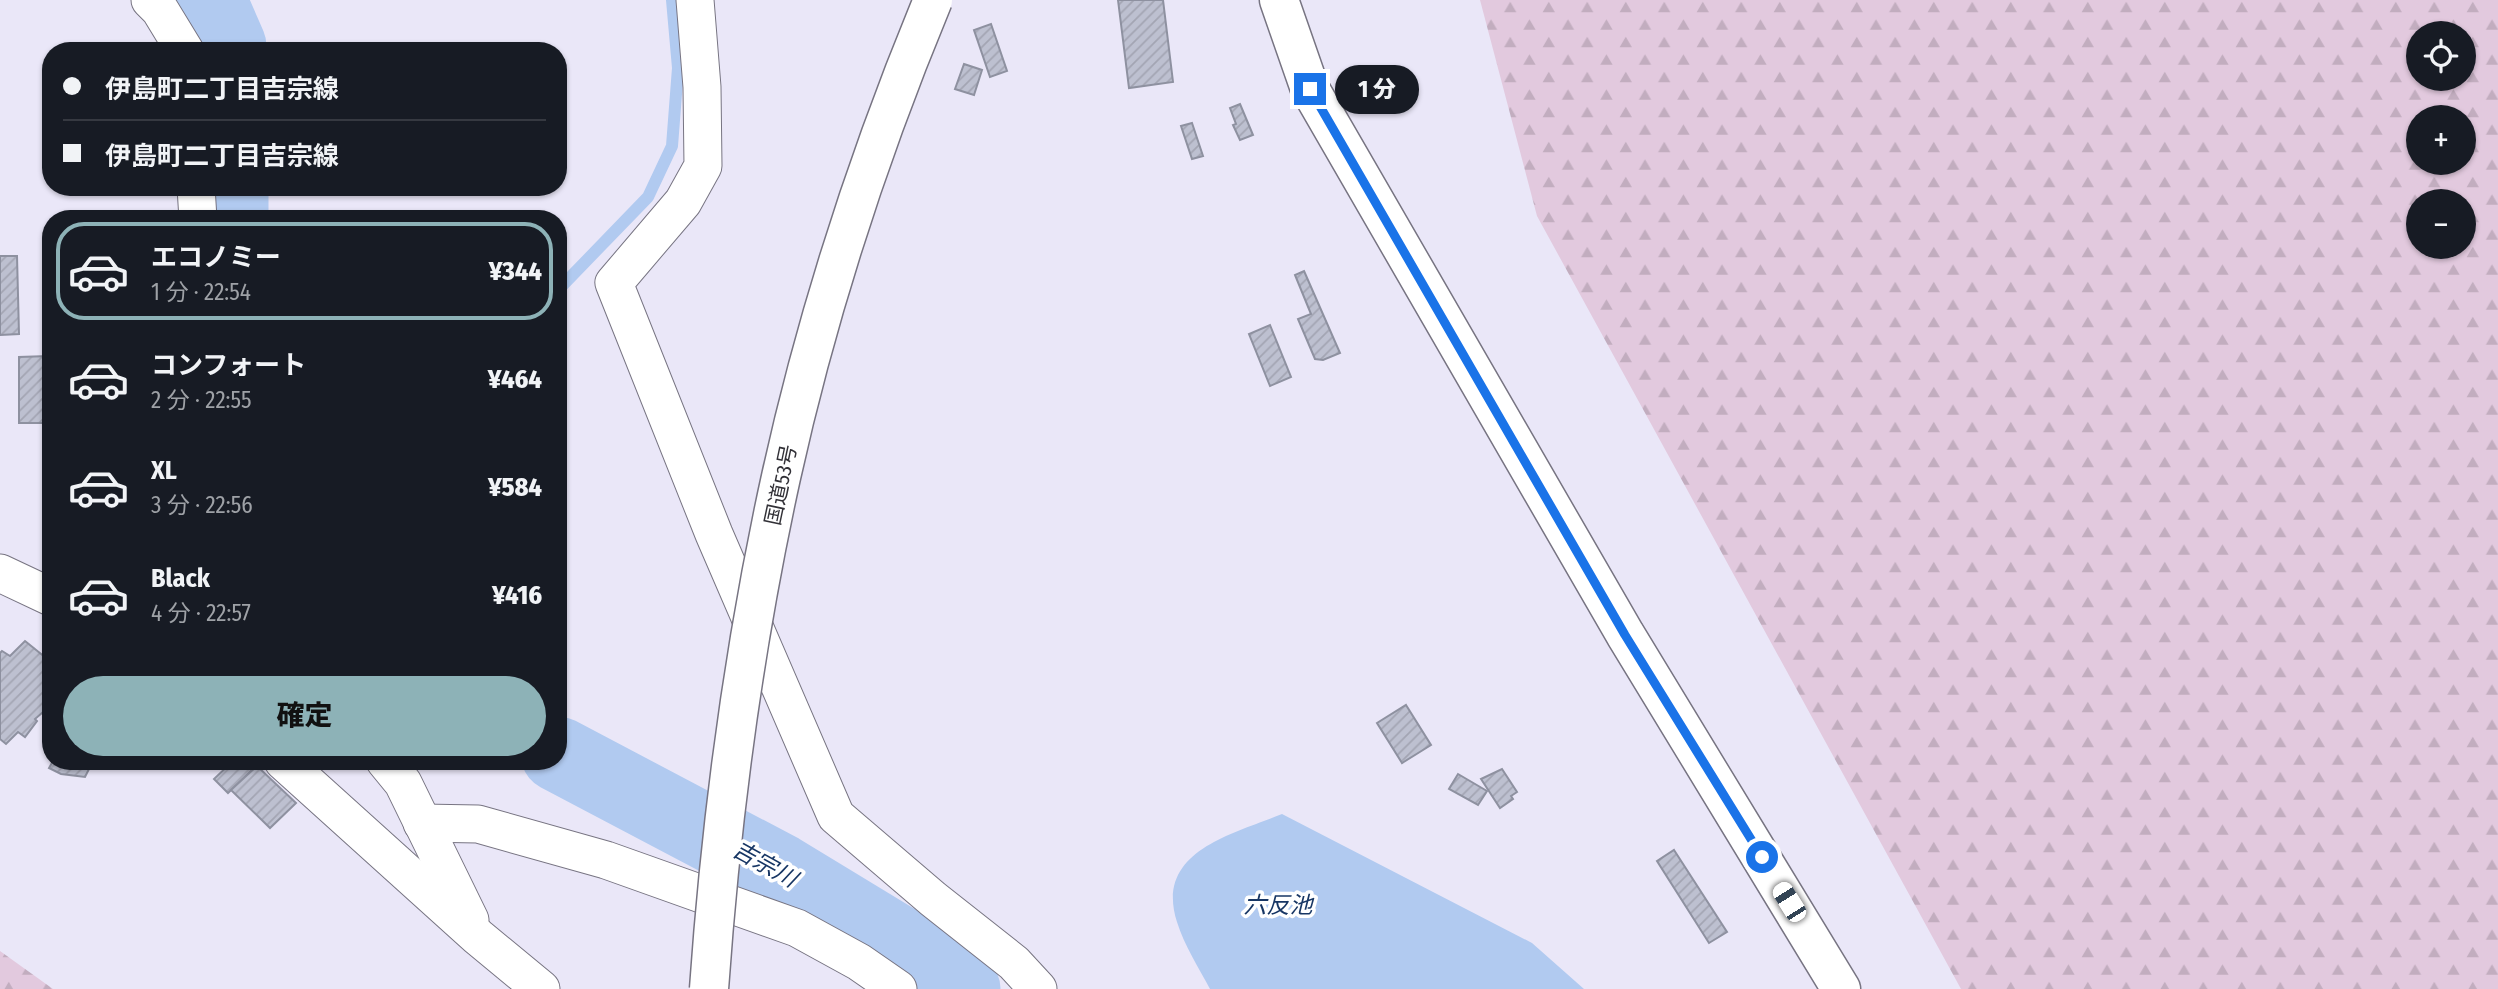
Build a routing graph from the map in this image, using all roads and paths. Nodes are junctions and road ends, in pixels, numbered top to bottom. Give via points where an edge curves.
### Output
1 (150, 0) edge
2 (695, 0) edge
3 (933, 0) edge
4 (1279, 0) edge
5 (180, 42) edge
6 (0, 573) edge
7 (42, 593) edge
8 (293, 770) edge
9 (392, 770) edge
10 (422, 823) junction
11 (478, 937) junction
12 (541, 989) edge
13 (709, 989) edge
14 (898, 989) edge
15 (1038, 989) edge
16 (1841, 989) edge

1 - 5 street
2 - 15 street via 703,166 683,202 614,284 714,534 836,817 1014,963
3 - 13 main road, 国道53号, bridge via 839,257 781,477 749,644
4 - 16 main road via 1310,89 1625,635
6 - 7 street
8 - 11 street
9 - 10 street
10 - 11 street
10 - 14 street via 478,824 606,860 797,928
11 - 12 street

